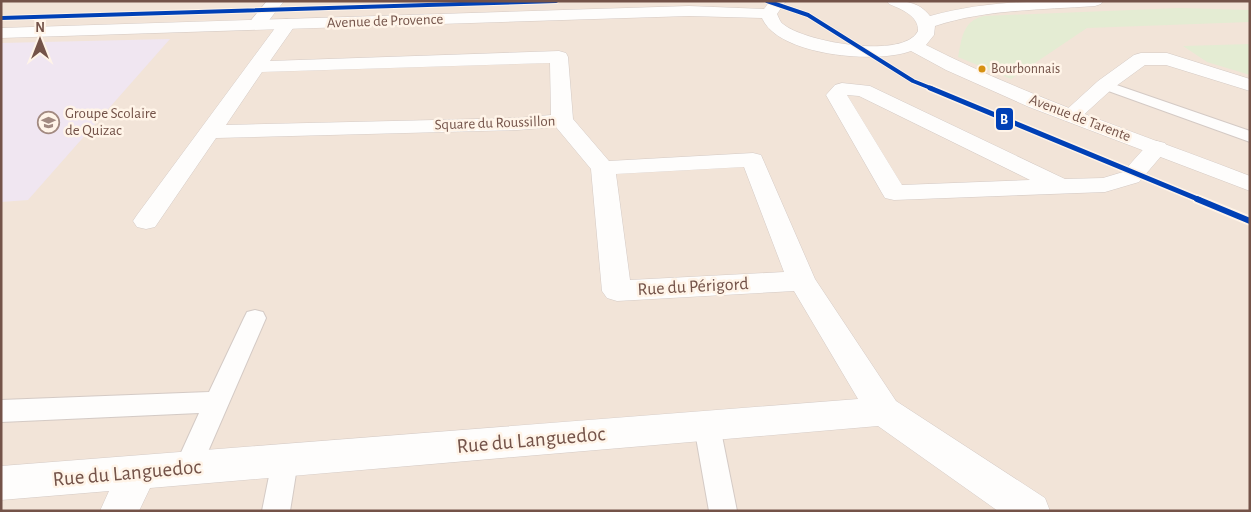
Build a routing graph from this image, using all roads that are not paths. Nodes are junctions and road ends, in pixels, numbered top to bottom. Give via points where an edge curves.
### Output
1 (895, 1) edge
2 (1095, 1) edge
3 (773, 8) edge
4 (266, 13) edge
5 (926, 23) junction
6 (287, 24) junction
7 (1, 33) edge
8 (913, 45) junction
9 (894, 51) junction
10 (935, 57) junction
11 (256, 67) junction
12 (1105, 85) junction
13 (1250, 85) edge
14 (1071, 116) junction
15 (562, 120) junction
16 (211, 132) junction
17 (1250, 137) edge
18 (1157, 148) junction
19 (603, 168) junction
20 (1250, 184) edge
21 (1061, 186) junction
22 (146, 221) dead end
23 (802, 281) junction
24 (255, 318) dead end
25 (217, 402) junction
26 (1, 411) edge
27 (884, 412) junction
28 (707, 426) junction
29 (285, 461) junction
30 (187, 468) junction
31 (138, 473) junction
32 (1, 483) edge
33 (119, 511) edge
34 (276, 511) edge
35 (723, 511) edge
36 (1031, 511) edge

1 - 5 street via 912,9
2 - 5 street via 979,9
3 - 6 street, Avenue de Provence via 748,12
3 - 9 street via 773,24 804,43 854,53
4 - 6 street, Avenue de Provence
4 - 7 street, Avenue de Provence
5 - 8 street via 923,39
6 - 11 street
8 - 9 street
8 - 10 street, Avenue de Tarente
9 - 10 street
10 - 14 street, Avenue de Tarente
11 - 15 street, Square du Roussillon via 560,57
11 - 16 street
12 - 13 street via 1142,59 1166,59
12 - 14 street
12 - 17 lane
14 - 18 street, Avenue de Tarente
15 - 16 street, Square du Roussillon
15 - 19 street
16 - 22 street
18 - 20 street, Avenue de Tarente
18 - 21 street via 1131,177 1104,185
19 - 23 street via 754,160
19 - 23 street, Rue du Périgord via 617,291
21 - 21 street via 863,90 842,89 836,96 894,193
23 - 27 street
24 - 25 lane
25 - 26 lane
25 - 30 lane
27 - 28 street, Rue du Languedoc
27 - 36 street
28 - 29 street, Rue du Languedoc
28 - 35 lane
29 - 30 street, Rue du Languedoc
29 - 34 lane
30 - 31 street, Rue du Languedoc
31 - 32 street, Rue du Languedoc
31 - 33 street

